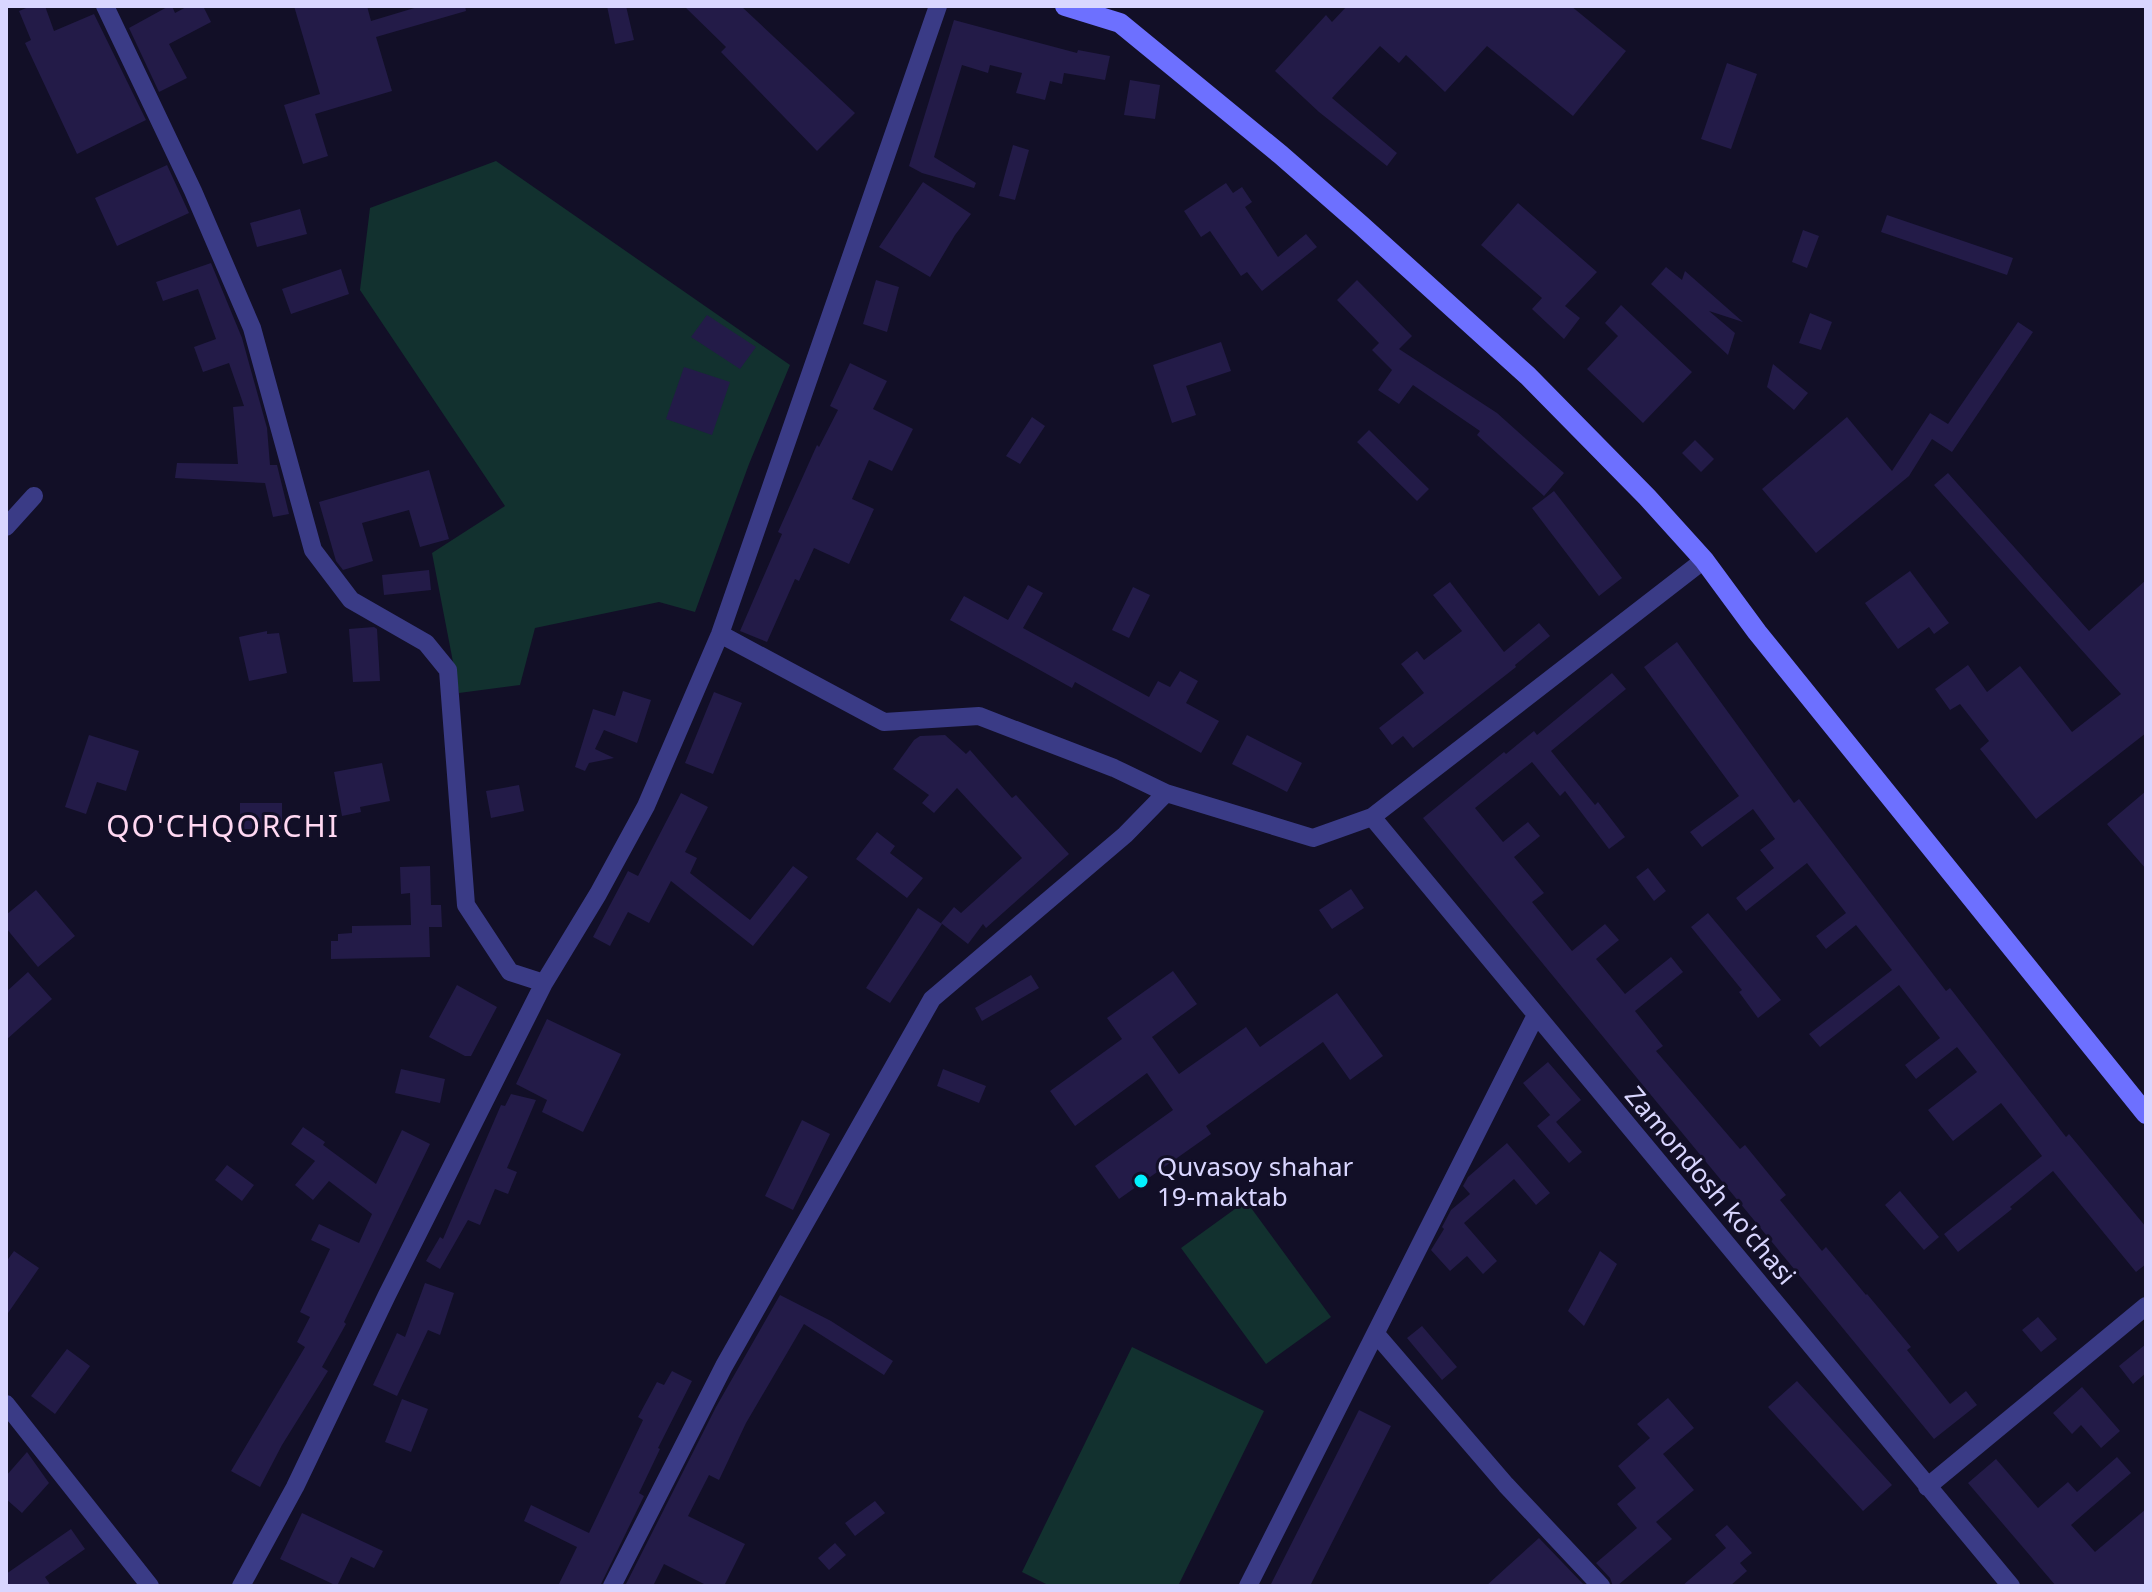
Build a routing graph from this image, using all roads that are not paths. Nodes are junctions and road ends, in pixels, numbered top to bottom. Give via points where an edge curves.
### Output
1 (105, 6) edge
2 (938, 6) edge
3 (1065, 6) edge
4 (34, 496) dead end
5 (6, 527) edge
6 (1704, 560) junction
7 (720, 634) junction
8 (1166, 793) junction
9 (1372, 817) junction
10 (544, 983) junction
11 (1536, 1015) junction
12 (2146, 1114) edge
13 (2146, 1306) edge
14 (1376, 1334) junction
15 (6, 1404) edge
16 (1927, 1487) junction
17 (150, 1586) edge
18 (241, 1586) edge
19 (612, 1586) edge
20 (1248, 1586) edge
21 (1601, 1586) edge
22 (2011, 1586) edge

1 - 10 street via 252,328 313,550 351,600 426,643 448,670 466,905 510,972
2 - 7 street
3 - 6 main road via 1120,23 1281,155 1528,376
4 - 5 street
6 - 9 street
6 - 12 main road
7 - 8 street via 884,722 979,716
7 - 10 street via 646,806
8 - 9 street via 1313,838
8 - 19 street via 1125,835 932,999 724,1366
9 - 11 street, Zamondosh ko'chasi
10 - 18 street
11 - 14 street
11 - 16 street, Zamondosh ko'chasi
13 - 16 street
14 - 20 street
14 - 21 street
15 - 17 street
16 - 22 street, Zamondosh ko'chasi

